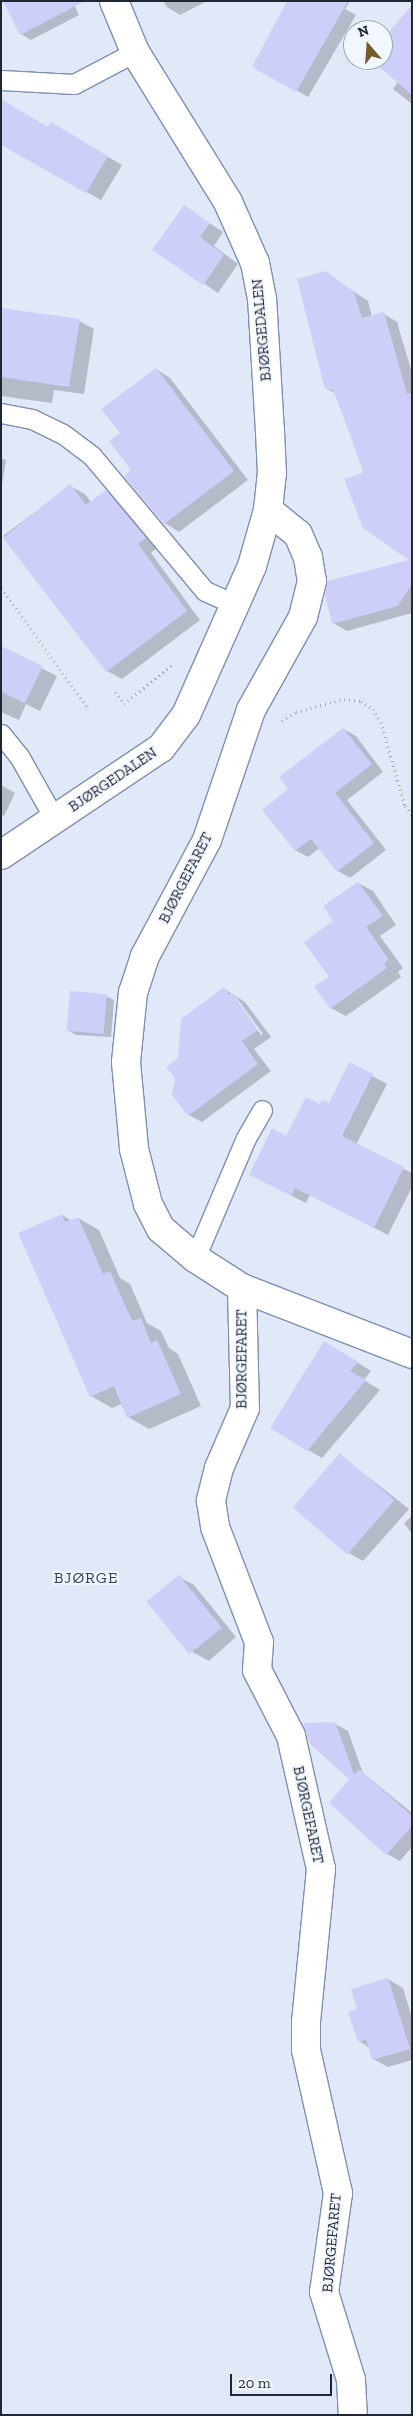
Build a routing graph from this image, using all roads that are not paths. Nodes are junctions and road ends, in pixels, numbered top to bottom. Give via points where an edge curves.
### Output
1 (114, 1) edge
2 (135, 52) junction
3 (1, 80) edge
4 (1, 413) edge
5 (268, 510) junction
6 (234, 604) junction
7 (1, 734) edge
8 (55, 820) junction
9 (1, 855) edge
10 (262, 1110) dead end
11 (195, 1258) junction
12 (242, 1288) junction
13 (412, 1354) edge
14 (352, 2415) edge

1 - 2 street, BJØRGEDALEN
2 - 3 lane via 74,84
2 - 5 street, BJØRGEDALEN via 228,202 255,263 262,299 270,432 272,474
4 - 6 lane via 32,419 63,434 92,456 205,591
5 - 6 street, BJØRGEDALEN via 252,566
5 - 11 street, BJØRGEFARET via 298,534 308,557 312,581 303,617 251,710 208,840 145,956 133,992 126,1062 134,1149 148,1204 161,1229
6 - 8 street, BJØRGEDALEN via 186,715 161,748
7 - 8 lane, BJØRGEDALEN via 19,756
8 - 9 street, BJØRGEDALEN
10 - 11 lane via 226,1183
11 - 12 street, BJØRGEFARET
12 - 13 street, BJØRGEFARET
12 - 14 street, BJØRGEFARET via 245,1408 219,1468 211,1501 215,1527 259,1642 257,1670 291,1736 321,1868 306,2050 338,2193 324,2292 351,2380

